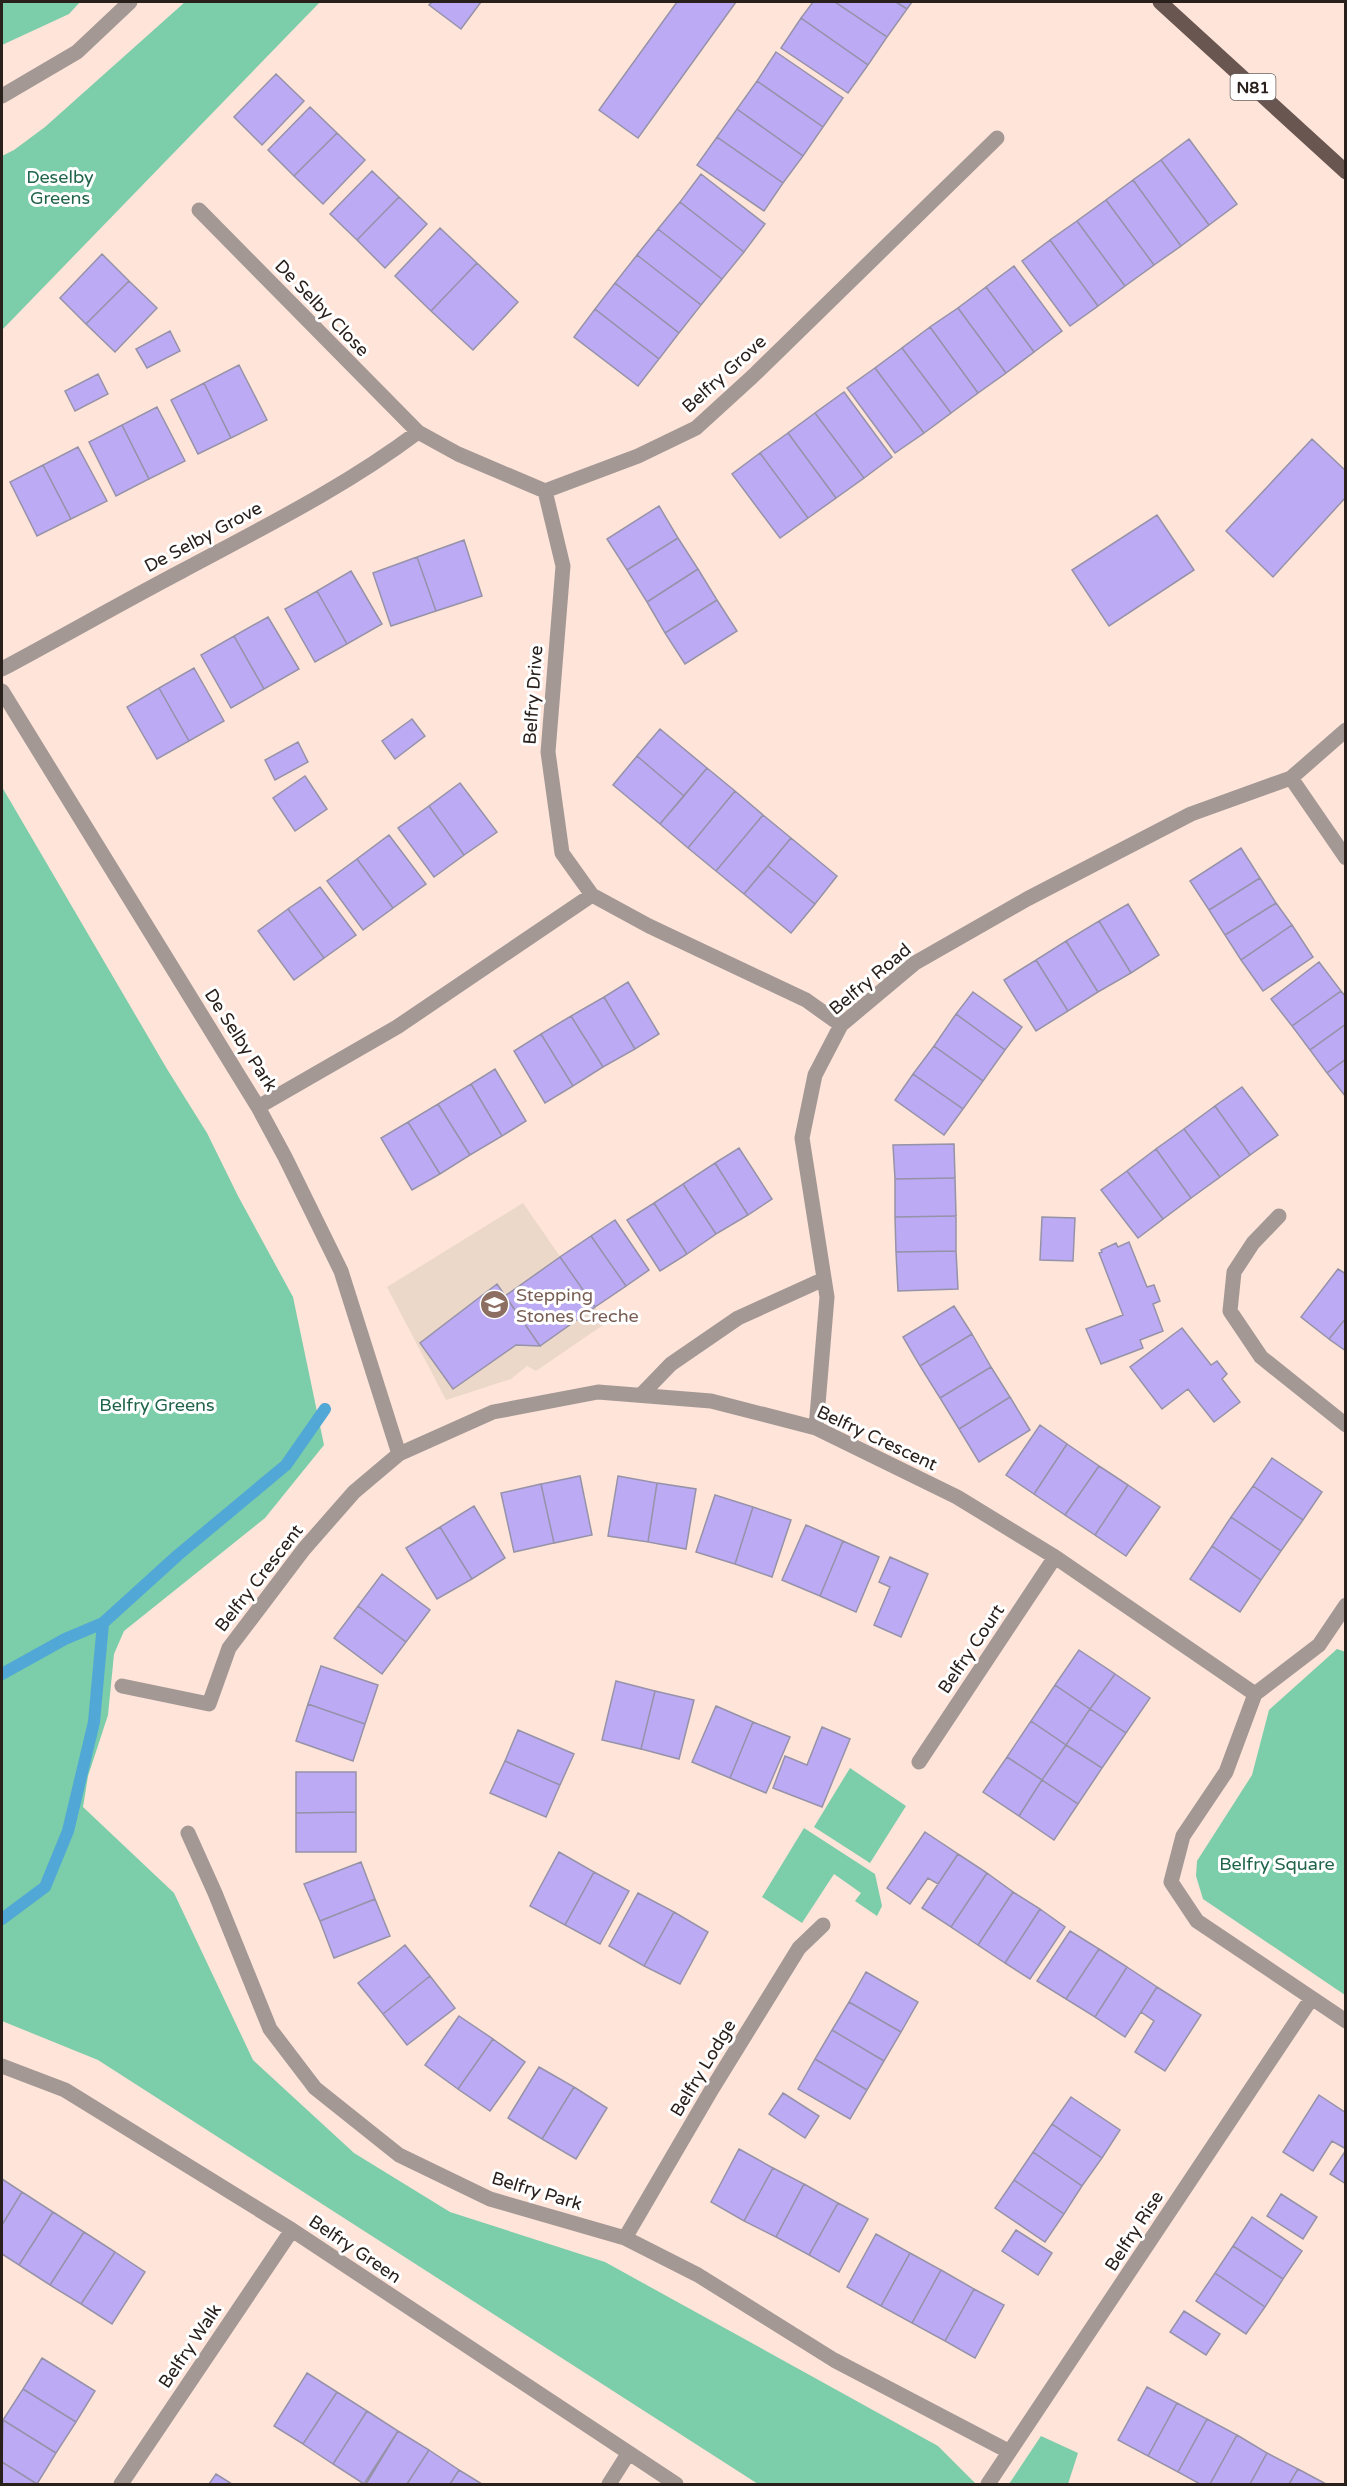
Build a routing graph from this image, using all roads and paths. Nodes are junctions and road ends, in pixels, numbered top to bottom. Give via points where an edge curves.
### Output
1 (130, 2) edge
2 (1160, 2) edge
3 (2, 96) edge
4 (997, 138) dead end
5 (1346, 172) edge
6 (199, 210) dead end
7 (418, 432) junction
8 (545, 491) junction
9 (2, 669) edge
10 (2, 691) edge
11 (1346, 730) edge
12 (1291, 778) junction
13 (1346, 858) edge
14 (592, 895) junction
15 (841, 1026) junction
16 (258, 1107) junction
17 (1279, 1216) dead end
18 (824, 1279) junction
19 (641, 1395) junction
20 (1346, 1425) edge
21 (816, 1428) junction
22 (399, 1454) junction
23 (1055, 1557) junction
24 (1346, 1605) edge
25 (122, 1686) dead end
26 (1255, 1694) junction
27 (919, 1762) dead end
28 (188, 1833) dead end
29 (823, 1924) dead end
30 (1311, 1999) junction
31 (1346, 2021) edge
32 (2, 2066) edge
33 (292, 2230) junction
34 (625, 2238) junction
35 (1008, 2451) junction
36 (628, 2454) junction
37 (121, 2484) edge
38 (609, 2484) edge
39 (676, 2484) edge
40 (988, 2484) edge

1 - 3 street via 77,52
2 - 5 main road, N81
4 - 8 street, Belfry Grove via 696,428 638,456
6 - 7 street, De Selby Close
7 - 8 street via 458,454
7 - 9 street, De Selby Grove via 314,500
8 - 14 street, Belfry Drive via 563,566 548,752 561,853
10 - 16 street, De Selby Park
11 - 12 street, Belfry Road
12 - 13 street
12 - 15 street, Belfry Road via 1191,814 1027,899 915,963
14 - 15 street via 806,1000
14 - 16 street, De Selby Park via 397,1028
15 - 18 street, Belfry Road via 814,1075 802,1138
16 - 22 street via 341,1271
17 - 20 street via 1253,1243 1234,1272 1230,1311 1261,1357
18 - 19 street via 738,1318 671,1364
18 - 21 street, Belfry Road via 827,1297
19 - 21 street, Belfry Crescent via 711,1401
19 - 22 street, Belfry Crescent via 598,1392 493,1412
21 - 23 street, Belfry Crescent via 957,1497
22 - 25 street, Belfry Crescent via 354,1492 304,1549 229,1648 209,1704
23 - 26 street, Belfry Crescent
23 - 27 street, Belfry Court
24 - 26 street via 1319,1645
26 - 30 street via 1226,1772 1183,1836 1171,1881 1197,1921
28 - 34 street, Belfry Park via 270,2029 315,2088 399,2155 479,2194
29 - 34 street, Belfry Lodge via 799,1948
30 - 31 street
30 - 35 street, Belfry Rise via 1029,2426
32 - 33 street, Belfry Green via 65,2090
33 - 36 street, Belfry Green
33 - 37 street, Belfry Walk
34 - 35 street, Belfry Park via 698,2275 834,2360
35 - 40 street, Belfry Rise
36 - 38 street
36 - 39 street, Belfry Green

